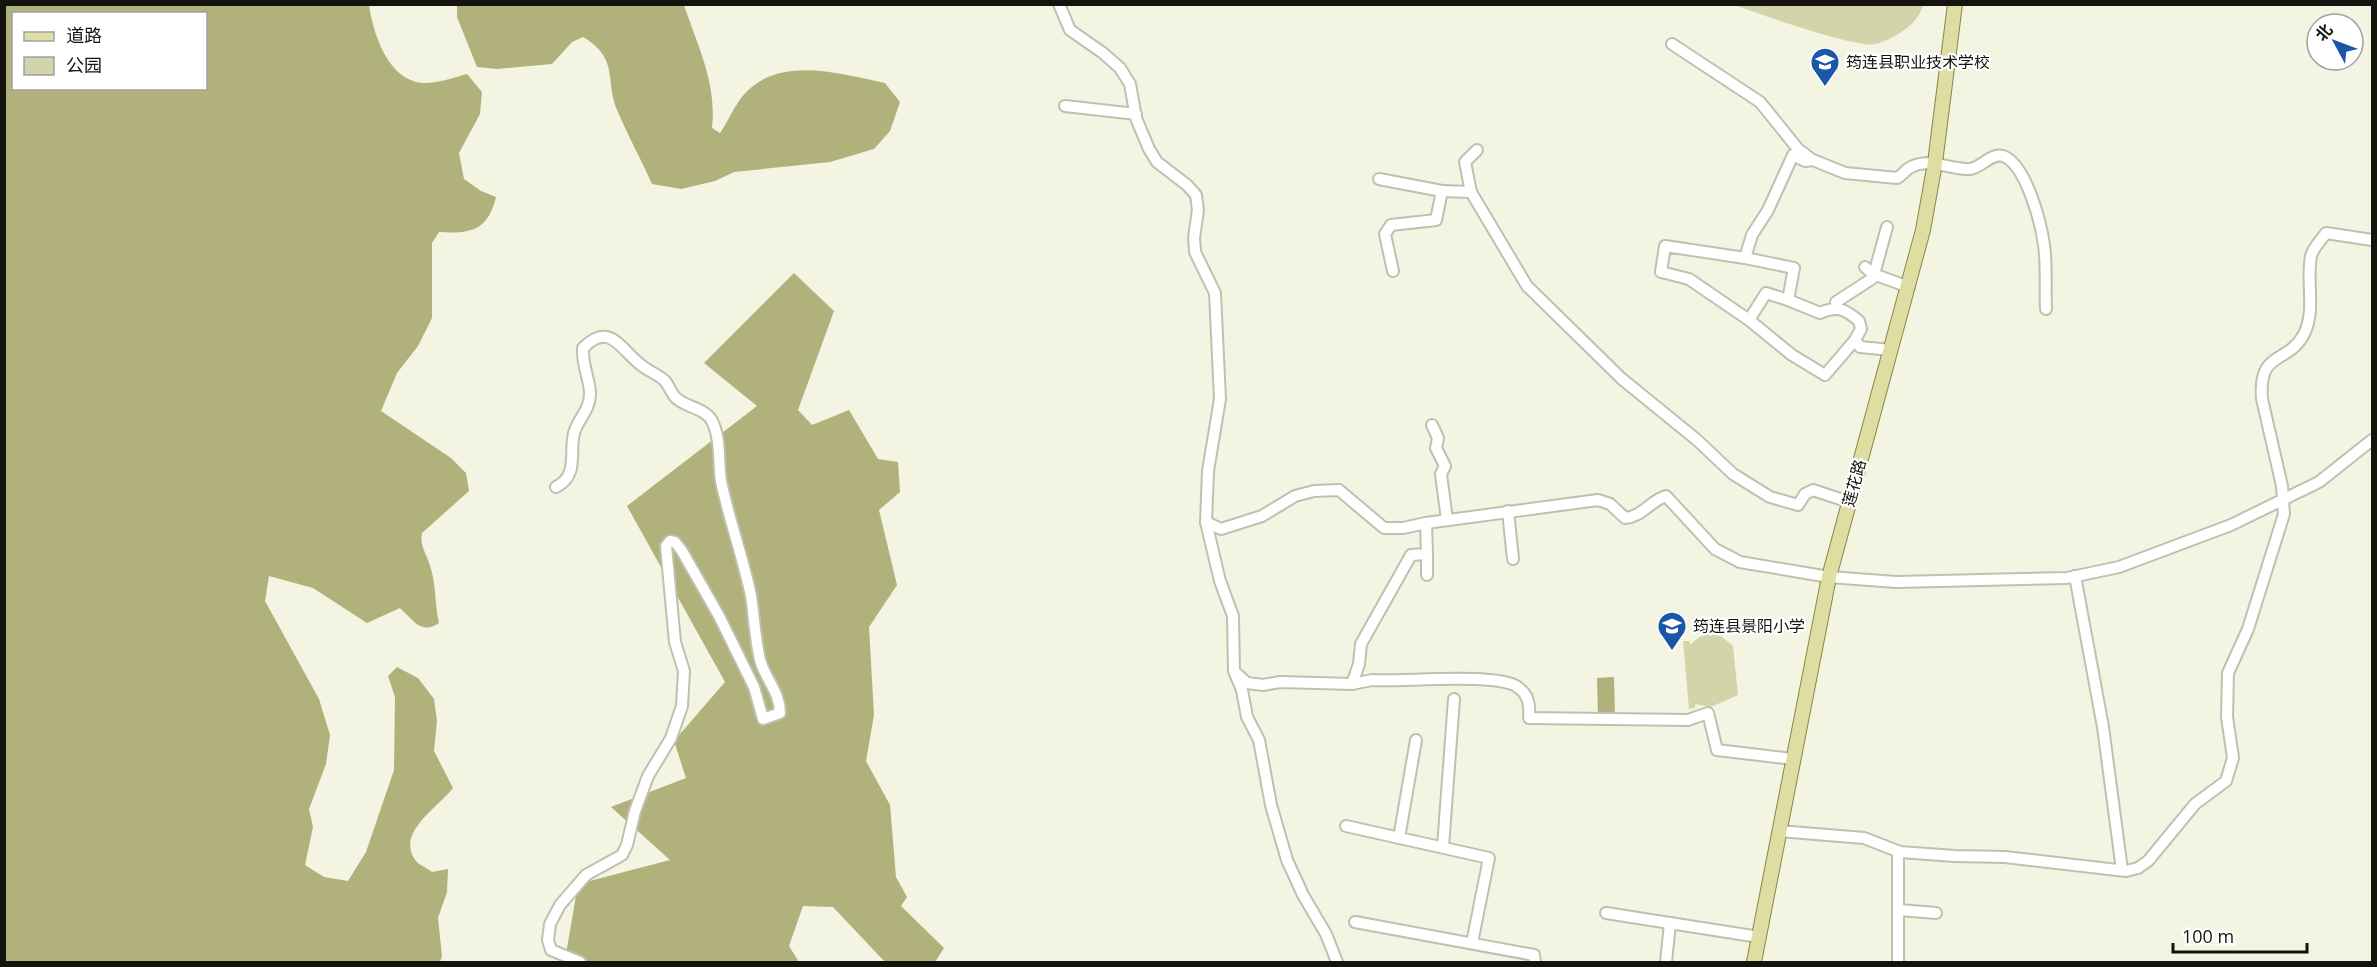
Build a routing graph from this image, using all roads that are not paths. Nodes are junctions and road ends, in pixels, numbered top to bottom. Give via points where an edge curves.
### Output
1 (1059, 4) edge
2 (1955, 4) edge
3 (1672, 44) dead end
4 (1065, 106) dead end
5 (1136, 114) junction
6 (1477, 150) dead end
7 (1813, 160) junction
8 (1935, 163) junction
9 (1380, 180) dead end
10 (1442, 190) junction
11 (1471, 192) junction
12 (1887, 227) dead end
13 (2373, 240) edge
14 (1745, 258) junction
15 (1865, 267) dead end
16 (1393, 271) dead end
17 (1875, 275) junction
18 (1910, 287) junction
19 (1788, 300) junction
20 (1836, 302) dead end
21 (2046, 309) dead end
22 (1749, 320) junction
23 (1855, 340) junction
24 (1892, 350) junction
25 (1432, 424) dead end
26 (2373, 440) edge
27 (556, 487) dead end
28 (2281, 500) junction
29 (1849, 502) junction
30 (1508, 511) junction
31 (1447, 520) junction
32 (1206, 522) junction
33 (1425, 523) junction
34 (1426, 554) junction
35 (1514, 559) dead end
36 (1427, 575) dead end
37 (2075, 576) junction
38 (1829, 577) junction
39 (1234, 671) junction
40 (1352, 684) junction
41 (1454, 699) dead end
42 (1416, 740) dead end
43 (1793, 759) junction
44 (1346, 826) dead end
45 (1779, 831) junction
46 (1399, 838) junction
47 (1443, 848) junction
48 (1898, 851) junction
49 (2122, 870) junction
50 (1899, 910) junction
51 (1606, 913) dead end
52 (1936, 913) dead end
53 (1355, 922) dead end
54 (1670, 923) junction
55 (1759, 937) junction
56 (1473, 944) junction
57 (580, 963) edge
58 (1337, 963) edge
59 (1535, 963) edge
60 (1666, 963) edge
61 (1754, 963) edge
62 (1898, 963) edge

1 - 5 street via 1070,30 1120,68 1130,84
2 - 8 main road, 莲花路
3 - 7 street via 1760,102 1798,149
4 - 5 street
5 - 32 street via 1157,162 1196,195 1196,252 1215,293 1220,399 1208,471
6 - 11 street via 1465,162
7 - 8 street via 1845,173 1897,178 1910,167
7 - 14 street via 1792,155 1768,210 1752,235
8 - 18 main road, 莲花路
8 - 21 street via 1972,169 1996,156 2012,163 2030,192 2045,247
9 - 10 street
10 - 11 street
10 - 16 street via 1436,220 1391,225 1385,234
11 - 29 street via 1527,286 1622,379 1733,474 1770,497 1798,505 1813,490
12 - 17 street
13 - 28 street via 2326,233 2311,255 2310,318 2304,335 2264,371 2262,399 2282,486
14 - 19 street via 1794,268
14 - 22 street via 1665,246 1661,272 1689,279
15 - 17 street
17 - 18 street
17 - 20 street
18 - 24 main road, 莲花路
19 - 22 street via 1766,294
19 - 23 street via 1820,313 1832,307 1842,308 1859,321 1861,329
22 - 23 street via 1792,355 1825,375
23 - 24 street via 1860,347
24 - 29 main road, 莲花路
25 - 31 street via 1438,438 1436,448 1445,466 1441,474
26 - 28 street via 2319,482
27 - 57 street via 566,482 572,470 574,431 588,406 590,393 582,365 583,348 591,339 611,338 665,381 674,397 706,413 713,421 721,480 757,624 760,662 780,705 780,713 763,719 754,687 697,574 670,541 667,551 675,642 684,671 682,706 672,738 648,777 622,855 586,875 550,924 551,950
28 - 37 street via 2187,543 2119,567
28 - 49 street via 2284,514 2266,576 2228,673 2227,717 2233,758 2226,781 2195,804 2148,861 2138,868
29 - 38 main road, 莲花路
30 - 31 street
30 - 35 street
30 - 38 street via 1598,500 1610,504 1625,518 1634,517 1666,496 1715,549 1729,558
31 - 33 street
32 - 33 street via 1221,529 1262,516 1295,496 1339,490 1384,528
32 - 39 street via 1233,616
33 - 34 street
34 - 36 street
34 - 40 street via 1411,555 1361,644
37 - 38 street via 1896,582
37 - 49 street via 2103,727
38 - 43 main road, 莲花路
39 - 40 street via 1247,683 1263,685
39 - 58 street via 1247,717 1259,740 1271,805 1287,860
40 - 43 street via 1372,680 1494,681 1515,686 1526,695 1529,718 1688,720 1708,713 1717,750
41 - 47 street
42 - 46 street
43 - 45 main road, 莲花路
44 - 46 street
45 - 48 street via 1864,838
45 - 55 main road, 莲花路
46 - 47 street
47 - 56 street via 1489,858
48 - 49 street via 2005,857
48 - 50 street
50 - 52 street
50 - 62 street
51 - 54 street
53 - 56 street
54 - 55 street
54 - 60 street
55 - 61 main road, 莲花路
56 - 59 street via 1534,955

